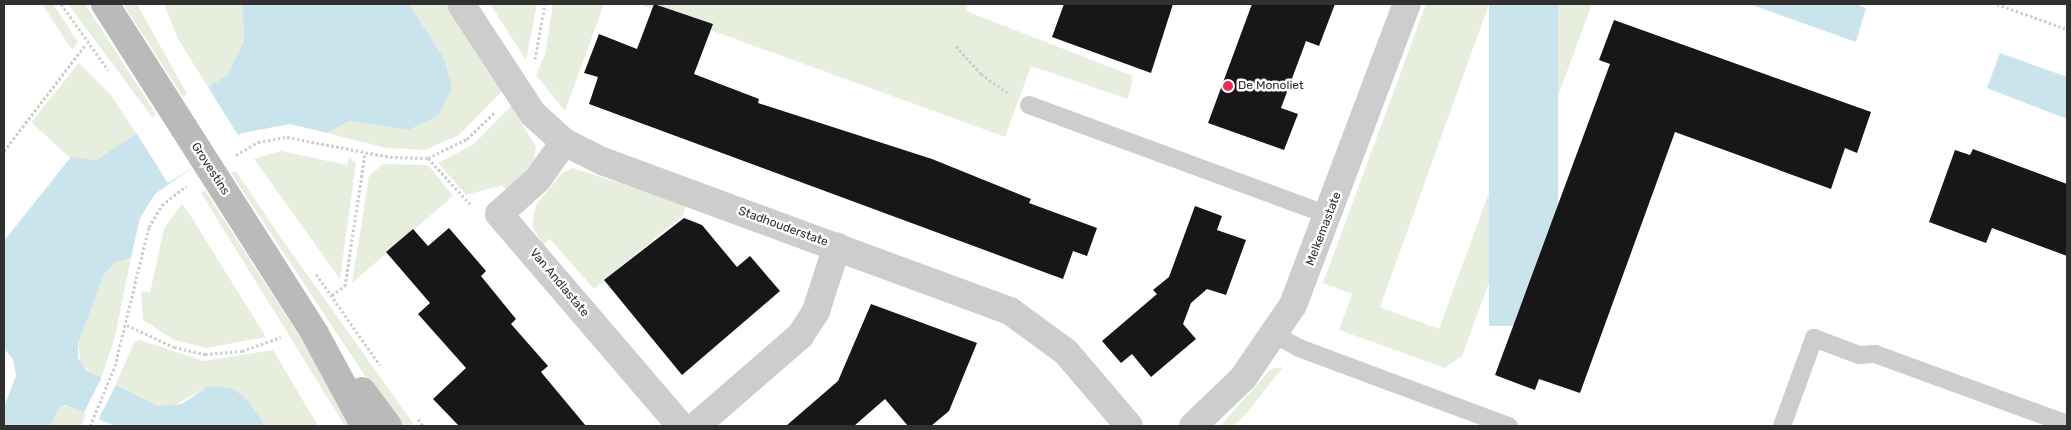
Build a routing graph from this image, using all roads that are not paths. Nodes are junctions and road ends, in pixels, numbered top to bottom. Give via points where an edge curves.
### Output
1 (105, 4) edge
2 (461, 4) edge
3 (1407, 4) edge
4 (1029, 105) road end
5 (564, 142) junction
6 (1330, 216) junction
7 (837, 246) junction
8 (315, 334) junction
9 (1274, 334) junction
10 (2067, 424) edge
11 (365, 426) edge
12 (388, 426) edge
13 (681, 426) edge
14 (696, 426) edge
15 (1129, 426) edge
16 (1193, 426) edge
17 (1509, 426) edge
18 (1782, 426) edge

1 - 8 main road, Grovestins via 169,106 206,182
2 - 5 street, Stadhouderstate via 533,114
3 - 6 street, Melkemastate
4 - 6 lane
5 - 7 street, Stadhouderstate via 602,161
5 - 13 street, Van Andlastate via 538,179 500,214
6 - 9 street, Melkemastate via 1294,306
7 - 14 street via 816,311 800,336
7 - 15 street, Stadhouderstate via 990,302 1028,321 1066,352
8 - 11 main road, Grovestins
8 - 12 main road, Grovestins
9 - 16 street, Melkemastate via 1243,378
9 - 17 lane via 1299,348
10 - 18 lane via 1875,354 1859,355 1814,338

